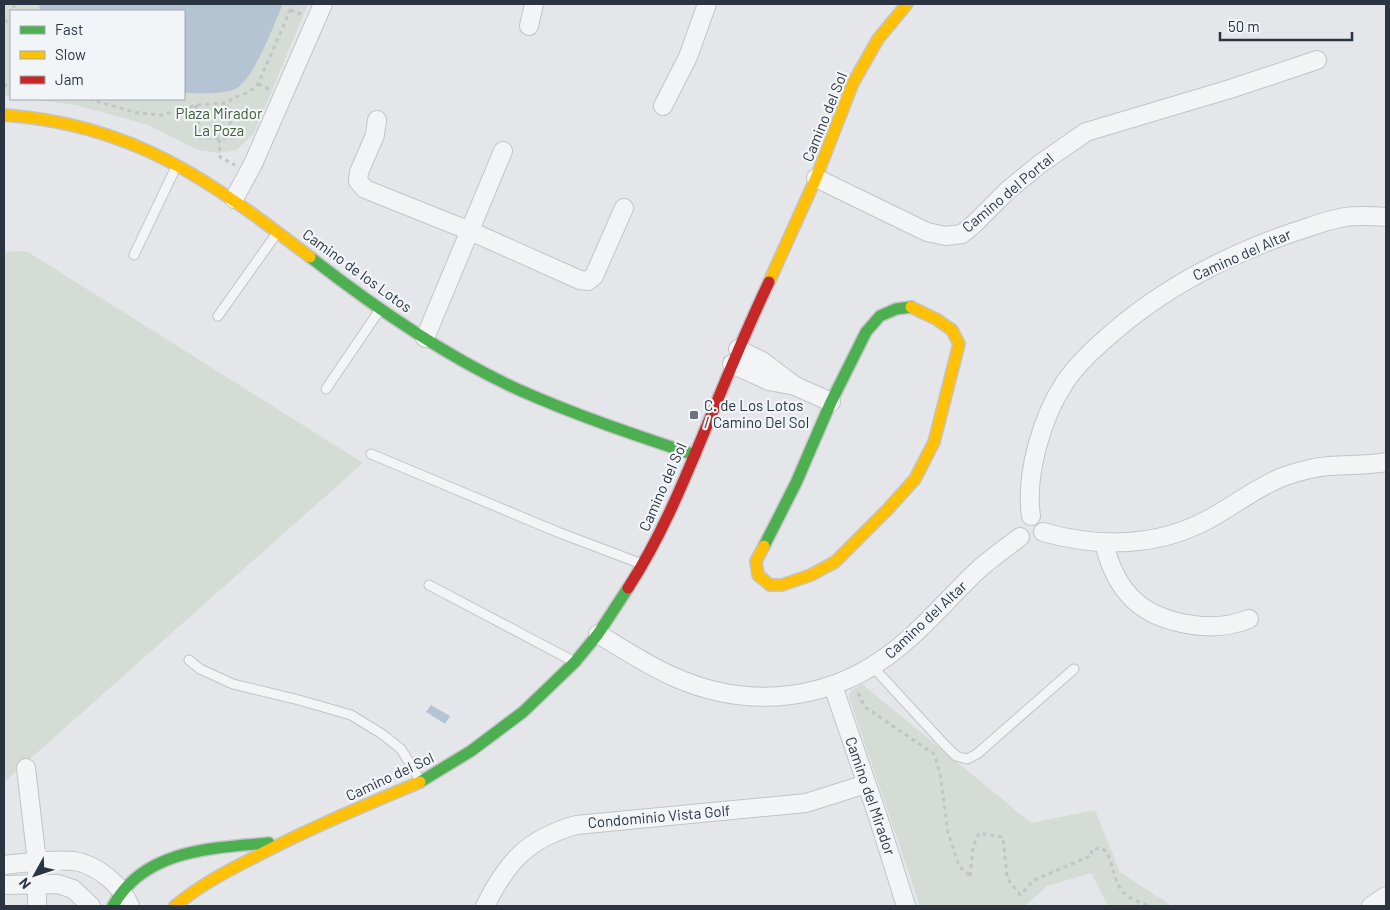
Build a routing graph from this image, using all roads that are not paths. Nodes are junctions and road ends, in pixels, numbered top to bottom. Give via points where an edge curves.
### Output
1 (323, 4) edge
2 (534, 4) edge
3 (706, 4) edge
4 (907, 4) edge
5 (529, 26) dead end
6 (1317, 60) dead end
7 (663, 106) dead end
8 (4, 115) edge
9 (377, 120) dead end
10 (503, 151) dead end
11 (177, 165) junction
12 (816, 178) junction
13 (234, 199) junction
14 (624, 208) dead end
15 (1386, 217) edge
16 (470, 231) junction
17 (278, 232) junction
18 (134, 254) dead end
19 (381, 307) junction
20 (218, 316) dead end
21 (425, 338) junction
22 (735, 356) junction
23 (326, 389) dead end
24 (831, 402) junction
25 (371, 454) dead end
26 (695, 455) junction
27 (1386, 462) edge
28 (1031, 516) junction
29 (1043, 532) junction
30 (1020, 537) junction
31 (1104, 543) junction
32 (644, 564) junction
33 (429, 585) dead end
34 (1249, 619) dead end
35 (598, 634) junction
36 (189, 660) dead end
37 (575, 662) junction
38 (873, 667) junction
39 (1074, 668) dead end
40 (838, 684) junction
41 (26, 768) dead end
42 (421, 781) junction
43 (866, 784) junction
44 (284, 841) junction
45 (37, 862) junction
46 (4, 865) edge
47 (37, 884) junction
48 (4, 885) edge
49 (1386, 896) edge
50 (122, 901) edge
51 (37, 906) edge
52 (91, 906) edge
53 (175, 906) edge
54 (485, 906) edge
55 (906, 906) edge
56 (1371, 906) edge

1 - 13 street via 284,96
2 - 5 street
3 - 7 street via 688,57
4 - 12 street, Camino del Sol via 865,60
6 - 12 street, Camino del Portal via 1086,132 1008,190 962,234 946,236 927,232
8 - 11 street, Camino de los Lotos via 46,119 94,131
9 - 16 street via 375,135 358,181 365,188
10 - 16 street
11 - 13 street, Camino de los Lotos
11 - 18 lane
12 - 22 street, Camino del Sol
13 - 17 street, Camino de los Lotos
14 - 16 street via 594,276 588,282
15 - 28 street, Camino del Altar via 1331,220 1246,250 1178,285 1126,321 1076,368 1056,398 1033,466 1029,496
16 - 21 street
17 - 19 street, Camino de los Lotos
17 - 20 lane
19 - 21 street, Camino de los Lotos
19 - 23 lane
21 - 26 street, Camino de los Lotos via 495,378 553,405
22 - 24 street via 762,361 795,386
22 - 26 street, Camino del Sol
24 - 24 street via 866,332 880,316 896,309 911,308 952,330 959,344 934,442 916,480 835,562 811,575 782,585 770,585 758,575 756,561 796,483
25 - 32 lane via 560,533
26 - 32 street, Camino del Sol
27 - 31 street via 1297,472 1270,482 1190,528 1149,540
28 - 29 street via 1039,519
28 - 30 street via 1023,518 1018,525
29 - 30 street via 1033,542
29 - 31 street via 1062,538
30 - 38 street, Camino del Altar via 983,566 901,646
31 - 34 street via 1113,572 1126,592 1155,615 1202,626 1230,625
32 - 35 street, Camino del Sol
33 - 37 lane
35 - 37 street, Camino del Sol
35 - 40 street, Camino del Altar via 674,677 720,692 784,696
36 - 42 lane via 200,669 233,684 351,715 400,749
37 - 42 street, Camino del Sol via 494,734
38 - 39 lane via 956,756 967,759 977,754
38 - 40 street, Camino del Altar
40 - 43 street, Camino del Mirador
41 - 45 street
42 - 44 street, Camino del Sol
43 - 54 street, Condominio Vista Golf via 806,803 576,825 554,832 517,857 498,881
43 - 55 street, Camino del Mirador
44 - 50 street, Camino del Sol via 177,855 161,861 134,879
44 - 53 street, Camino del Sol via 214,878
45 - 46 street
45 - 47 street
45 - 50 street via 74,861 89,866 102,873
47 - 48 street
47 - 51 street
47 - 52 street via 58,884 73,889
49 - 56 street

